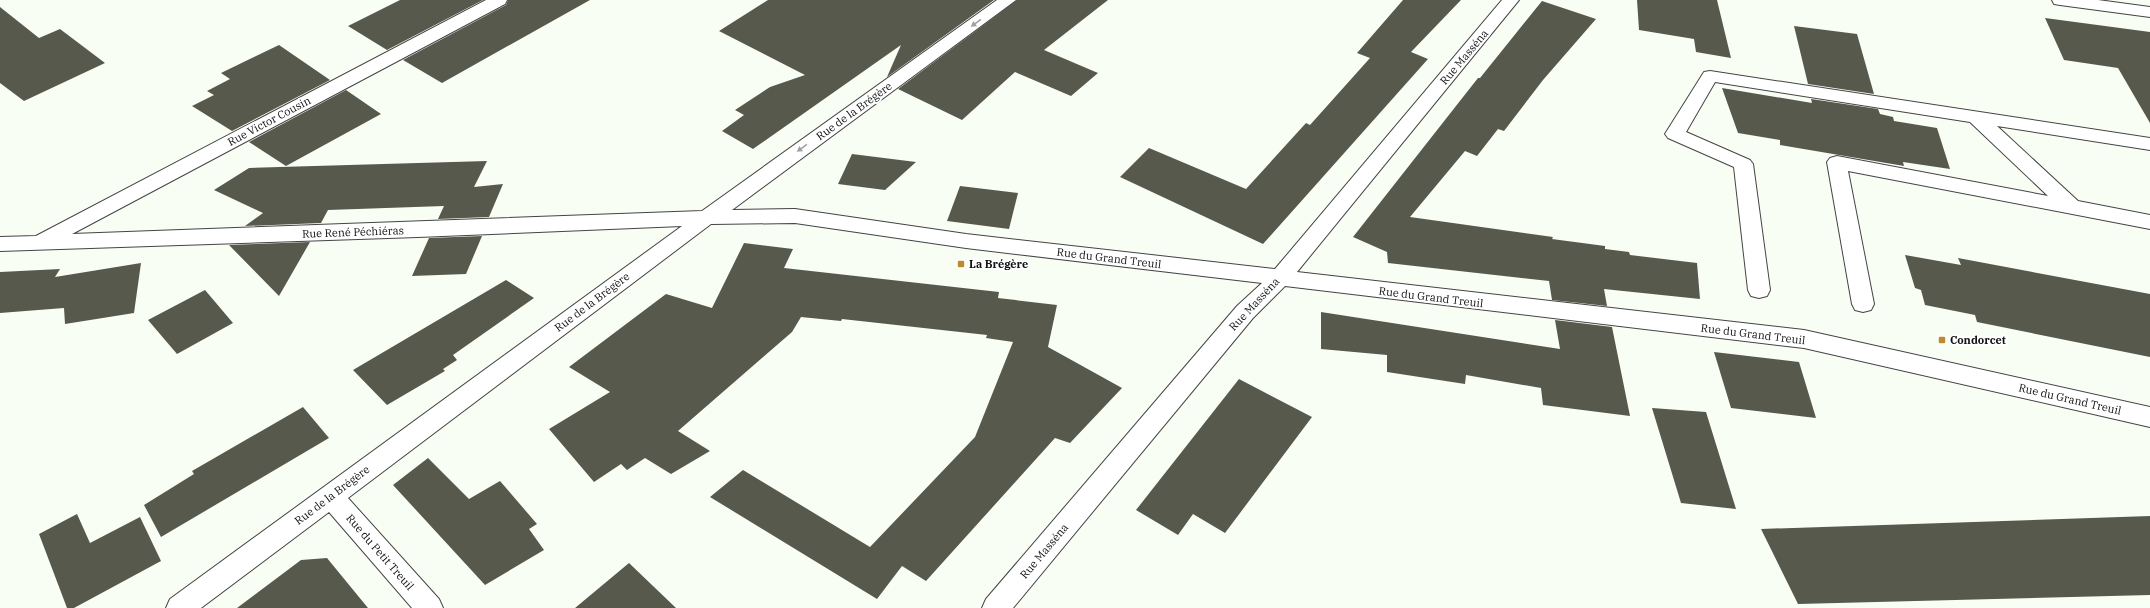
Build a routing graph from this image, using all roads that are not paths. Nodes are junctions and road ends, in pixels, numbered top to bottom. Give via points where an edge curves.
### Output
1 (499, 0) edge
2 (1008, 0) edge
3 (1511, 0) edge
4 (2060, 0) edge
5 (2150, 12) edge
6 (1976, 117) junction
7 (2150, 144) edge
8 (2072, 207) junction
9 (706, 218) junction
10 (2150, 222) edge
11 (40, 242) junction
12 (0, 244) edge
13 (1278, 279) junction
14 (1759, 290) dead end
15 (1863, 304) dead end
16 (2150, 417) edge
17 (330, 496) junction
18 (180, 608) edge
19 (429, 608) edge
20 (996, 608) edge

1 - 11 street, Rue Victor Cousin
2 -> 9 street, Rue de la Brégère
3 - 13 street, Rue Masséna
4 - 5 street
6 - 7 street
6 - 8 street
6 - 14 street via 1710,76 1675,134 1743,164
8 - 10 street
8 - 15 street via 1837,162
9 - 11 street, Rue René Péchiéras
9 - 13 street, Rue du Grand Treuil via 767,214 795,216 966,241
9 - 17 street, Rue de la Brégère
11 - 12 street, Rue René Péchiéras
13 - 16 street, Rue du Grand Treuil via 1804,340
13 - 20 street, Rue Masséna via 1245,312
17 - 18 street, Rue de la Brégère
17 - 19 street, Rue du Petit Treuil

